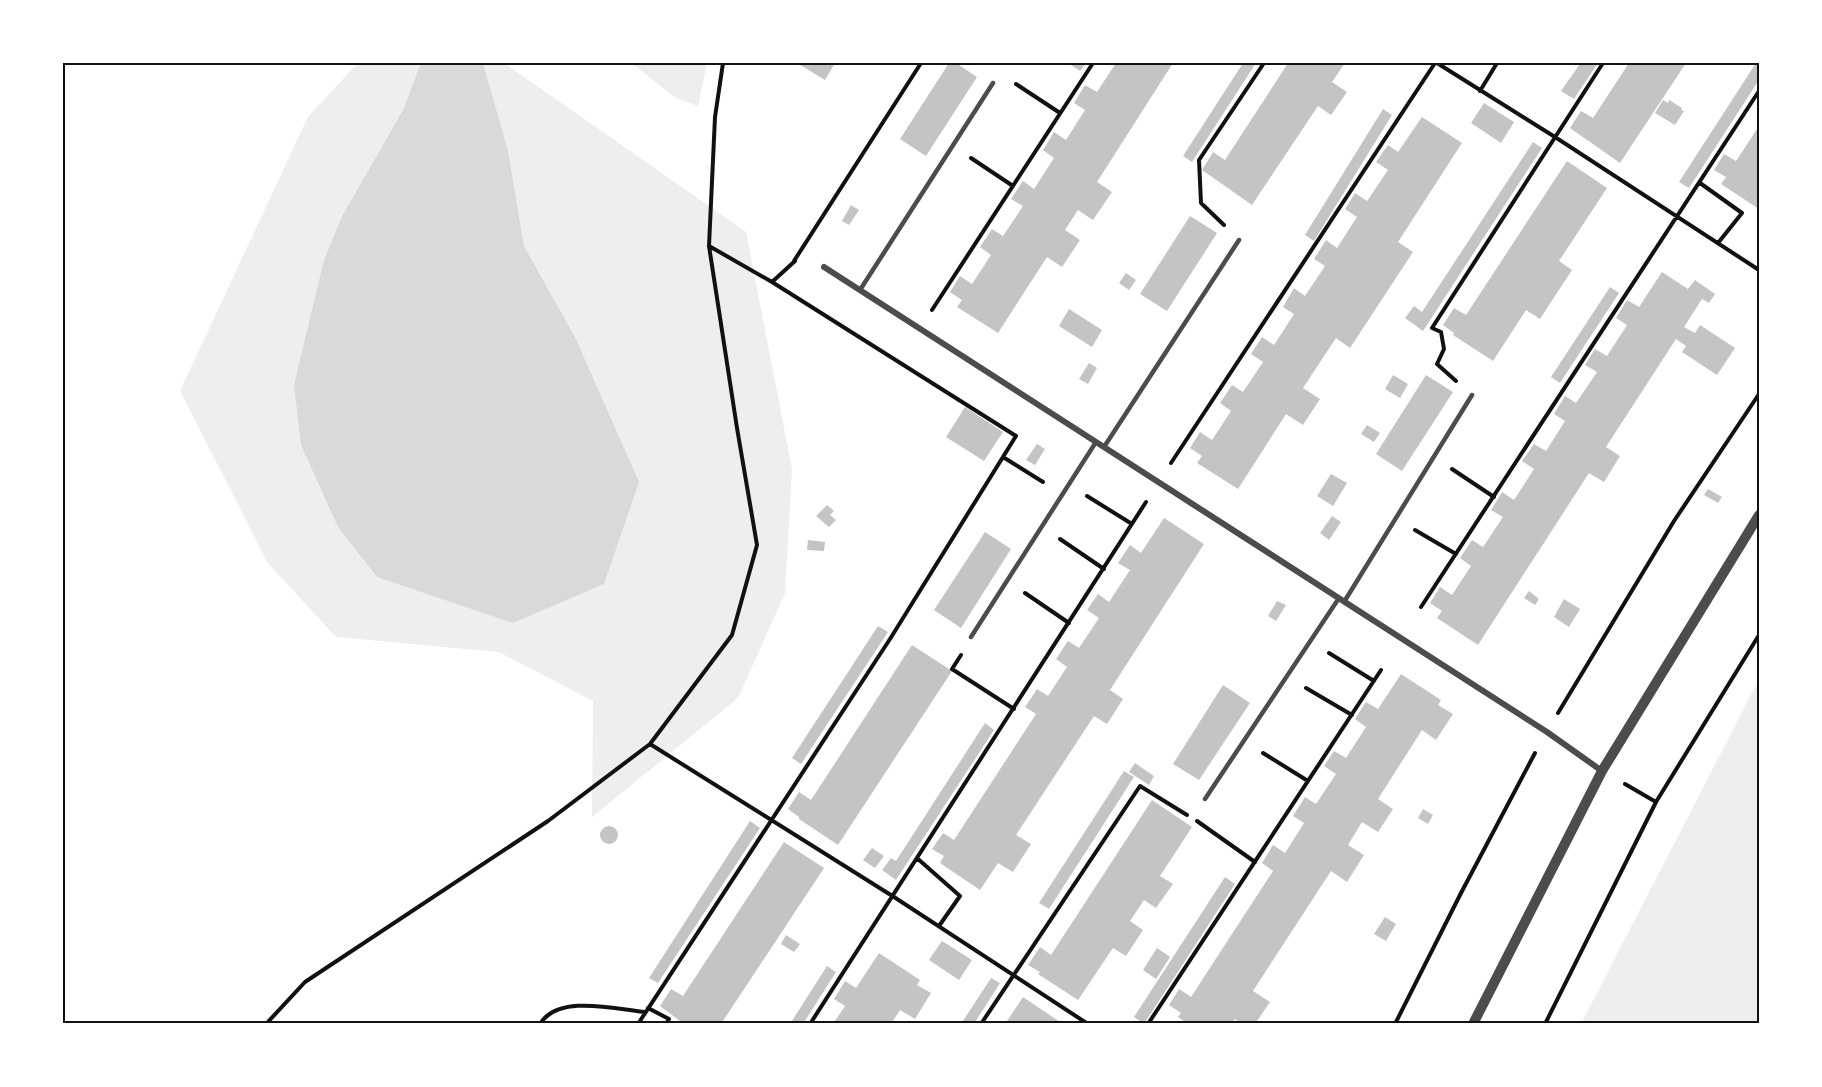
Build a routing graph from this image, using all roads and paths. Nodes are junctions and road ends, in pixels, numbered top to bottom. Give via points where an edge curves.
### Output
1 (723, 63) edge
2 (921, 63) edge
3 (1093, 63) edge
4 (1264, 63) edge
5 (1436, 63) edge
6 (1497, 63) edge
7 (1603, 63) edge
8 (993, 83) joint
9 (1759, 90) edge
10 (1480, 91) junction
11 (1060, 113) junction
12 (1555, 137) junction
13 (953, 147) junction
14 (1700, 183) junction
15 (1013, 186) junction
16 (1678, 217) junction
17 (1239, 240) joint
18 (1718, 243) junction
19 (709, 246) junction
20 (794, 261) junction
21 (824, 267) joint
22 (1759, 270) edge
23 (772, 282) junction
24 (860, 290) junction
25 (920, 328) junction
26 (1759, 394) edge
27 (1472, 395) joint
28 (1096, 442) junction
29 (1104, 447) junction
30 (1003, 456) junction
31 (1434, 457) junction
32 (1159, 482) junction
33 (1068, 485) junction
34 (1063, 495) junction
35 (1494, 496) junction
36 (1759, 515) edge
37 (1396, 519) junction
38 (1132, 524) junction
39 (1042, 527) junction
40 (1456, 554) junction
41 (1104, 569) junction
42 (1007, 581) junction
43 (1342, 600) junction
44 (1421, 607) dead end
45 (1069, 623) junction
46 (1759, 635) edge
47 (971, 637) joint
48 (1310, 641) junction
49 (1381, 670) dead end
50 (1287, 676) junction
51 (1374, 681) junction
52 (1014, 709) junction
53 (1352, 715) junction
54 (1547, 732) junction
55 (1244, 742) junction
56 (650, 744) junction
57 (1602, 771) junction
58 (1308, 781) junction
59 (1205, 800) joint
60 (1656, 802) junction
61 (771, 819) junction
62 (1195, 820) junction
63 (918, 859) junction
64 (1255, 862) junction
65 (894, 897) junction
66 (939, 926) junction
67 (1014, 975) junction
68 (646, 1010) junction
69 (1152, 1019) junction
70 (266, 1024) edge
71 (540, 1024) edge
72 (638, 1024) edge
73 (666, 1024) edge
74 (810, 1024) edge
75 (981, 1024) edge
76 (1088, 1024) edge
77 (1148, 1024) edge
78 (1158, 1024) edge
79 (1395, 1024) edge
80 (1473, 1024) edge
81 (1545, 1024) edge

1 - 19 path via 715,117
2 - 20 path
3 - 11 path
4 - 17 path via 1199,160 1201,203
5 - 10 path
5 - 32 path
6 - 10 path
7 - 12 path
8 - 11 path via 1015,84
8 - 13 lane
9 - 14 path
10 - 12 path
11 - 15 path
12 - 16 path
12 - 27 path via 1432,328 1441,332 1444,349 1437,364
13 - 15 path
13 - 24 lane
14 - 16 path
14 - 18 path via 1742,213
15 - 25 path
16 - 18 path
16 - 35 path
17 - 29 lane
18 - 22 path
19 - 23 path
19 - 56 path via 757,545 732,635
20 - 21 path
20 - 23 path
21 - 24 street
23 - 30 path via 1016,436
24 - 25 street
25 - 28 street
26 - 54 path via 1674,521
27 - 31 lane
28 - 29 street
28 - 33 lane
29 - 32 street
30 - 34 path
30 - 61 path via 890,639
31 - 35 path
31 - 37 lane
32 - 38 path
32 - 43 street
33 - 34 lane
33 - 38 path
34 - 39 lane
35 - 40 path
36 - 57 street
37 - 40 path
37 - 43 lane
38 - 41 path
39 - 41 path
39 - 42 lane
40 - 44 path
41 - 45 path
42 - 45 path
42 - 47 lane
43 - 48 lane
43 - 54 street
45 - 52 path
46 - 60 path
47 - 52 path via 952,669
48 - 50 lane
48 - 51 path
49 - 51 path
50 - 53 path
50 - 55 lane
51 - 53 path
52 - 63 path
53 - 58 path
54 - 57 street
54 - 79 path
55 - 58 path
55 - 59 lane
56 - 61 path
56 - 70 path via 548,821 305,982
57 - 60 path
57 - 80 street
58 - 64 path
59 - 62 path
60 - 81 path
61 - 65 path
61 - 68 path
62 - 64 path
62 - 67 path via 1140,786
63 - 65 path
63 - 66 path via 960,896
64 - 69 path
65 - 66 path
65 - 74 path
66 - 67 path
67 - 75 path
67 - 76 path
68 - 71 path via 572,1004 545,1016
68 - 72 path
68 - 73 path via 669,1018
69 - 77 path
69 - 78 path

